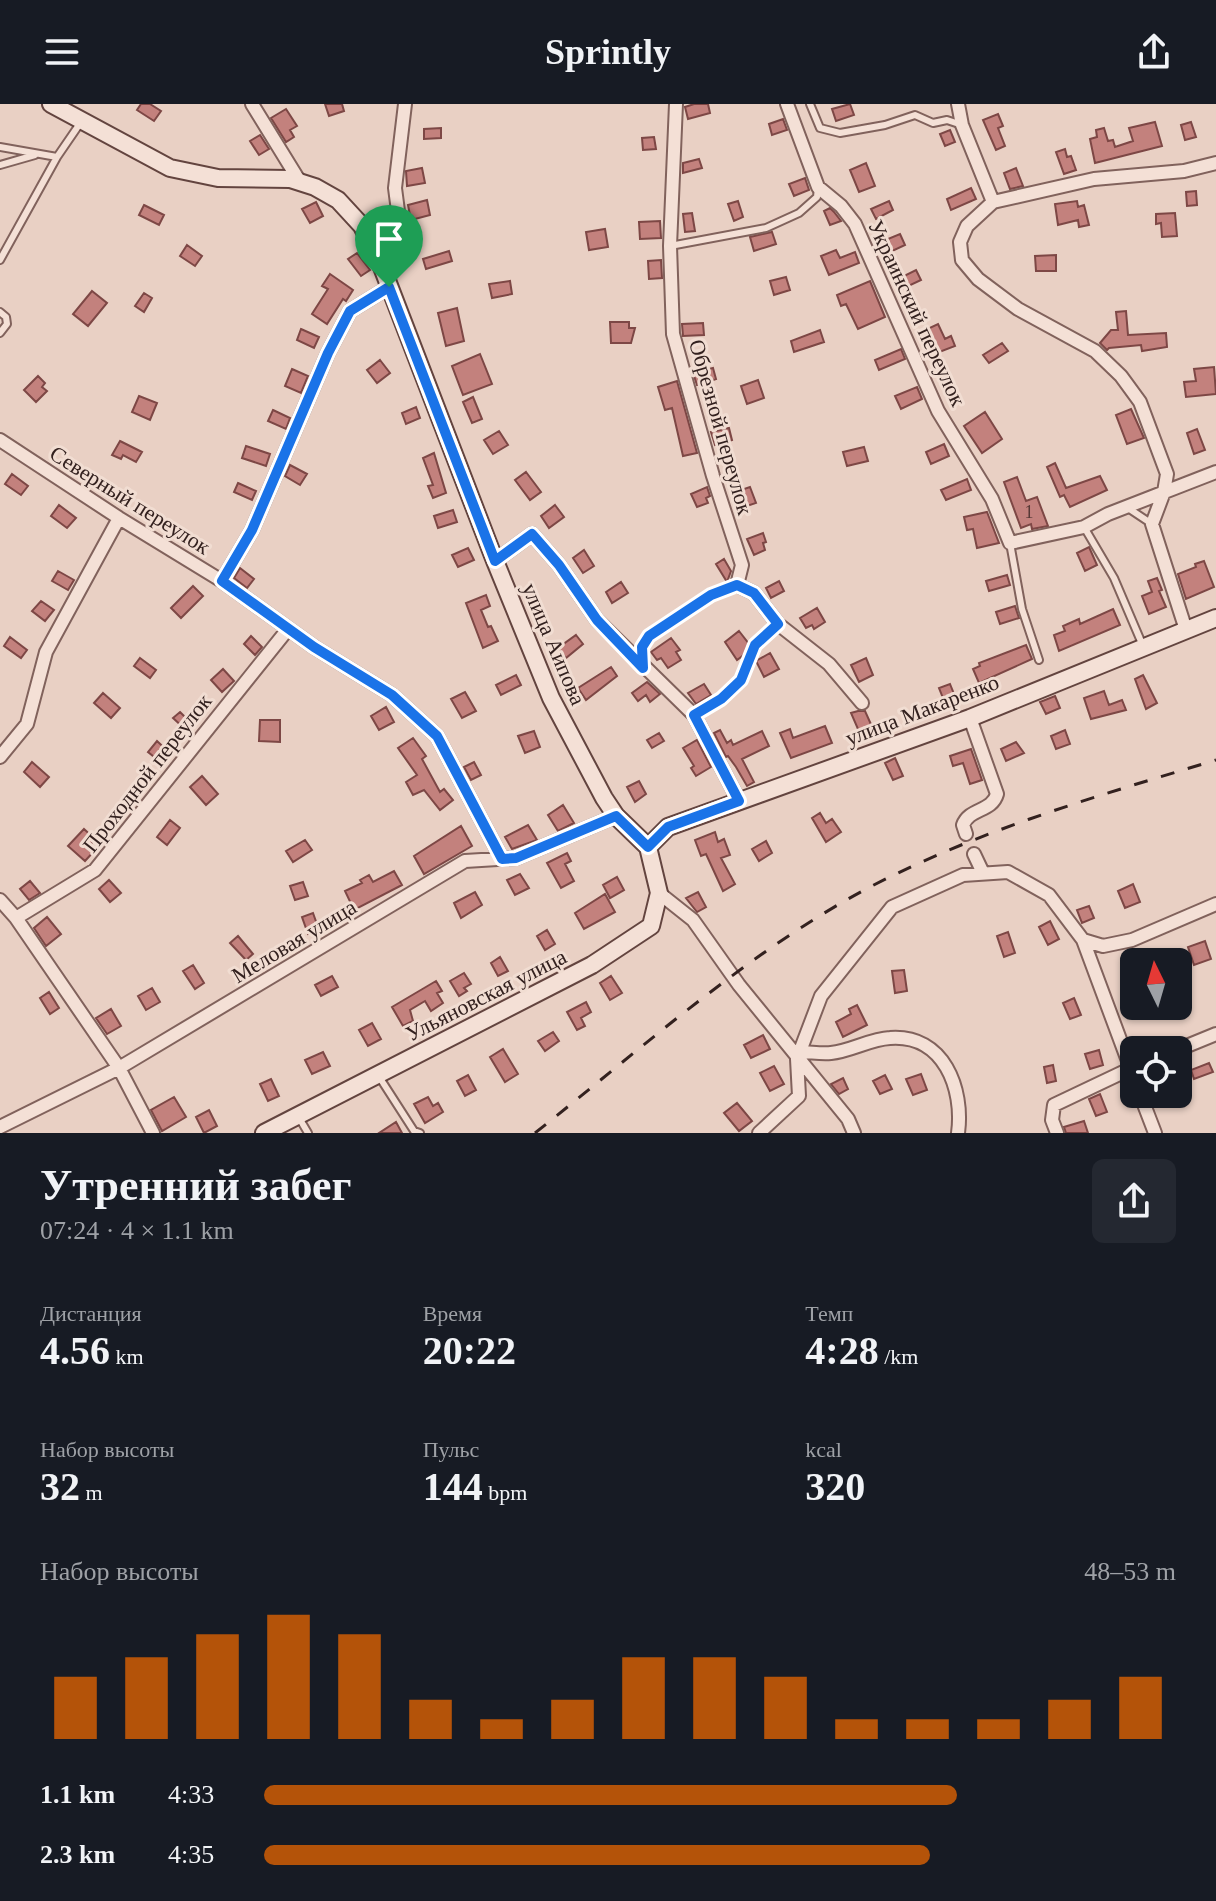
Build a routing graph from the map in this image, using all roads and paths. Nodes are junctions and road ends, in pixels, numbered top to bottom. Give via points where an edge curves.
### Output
1 (51, 104) edge
2 (252, 104) edge
3 (405, 104) edge
4 (676, 104) edge
5 (787, 104) edge
6 (810, 104) edge
7 (958, 104) edge
8 (81, 122) junction
9 (962, 125) junction
10 (0, 147) edge
11 (39, 153) junction
12 (57, 157) junction
13 (1216, 163) edge
14 (0, 165) edge
15 (300, 182) junction
16 (818, 187) junction
17 (993, 202) junction
18 (670, 246) junction
19 (0, 260) edge
20 (380, 262) junction
21 (389, 287) junction
22 (0, 312) edge
23 (0, 333) edge
24 (0, 440) edge
25 (1216, 472) edge
26 (1164, 492) junction
27 (1128, 508) junction
28 (119, 518) junction
29 (1152, 524) junction
30 (1084, 527) junction
31 (1010, 543) junction
32 (495, 561) junction
33 (222, 581) junction
34 (737, 585) junction
35 (1216, 618) edge
36 (778, 624) junction
37 (288, 629) junction
38 (1186, 630) junction
39 (1143, 647) junction
40 (1039, 660) dead end
41 (643, 668) junction
42 (862, 703) dead end
43 (694, 715) junction
44 (970, 718) junction
45 (0, 757) edge
46 (739, 801) junction
47 (616, 816) junction
48 (966, 834) dead end
49 (648, 847) junction
50 (974, 854) dead end
51 (502, 859) junction
52 (983, 873) junction
53 (659, 893) junction
54 (0, 900) edge
55 (1216, 904) edge
56 (16, 918) junction
57 (1083, 940) junction
58 (1216, 1034) edge
59 (1120, 1037) edge
60 (1192, 1044) edge
61 (798, 1055) junction
62 (119, 1068) junction
63 (378, 1075) junction
64 (1120, 1077) edge
65 (1145, 1108) edge
66 (298, 1116) junction
67 (0, 1127) edge
68 (153, 1133) edge
69 (264, 1133) edge
70 (308, 1133) edge
71 (420, 1133) edge
72 (759, 1133) edge
73 (854, 1133) edge
74 (958, 1133) edge
75 (1057, 1133) edge
76 (1155, 1133) edge

1 - 8 main road, улица Аипова
2 - 15 street
3 - 20 street via 395,188 401,234
4 - 18 street, Обрезной переулок
5 - 16 street, Украинский переулок
6 - 9 lane via 820,128 840,133 915,115 933,123
7 - 9 street
8 - 12 lane
8 - 15 main road, улица Аипова via 170,168 202,176
9 - 17 street
10 - 11 lane
11 - 12 lane
11 - 14 lane
12 - 19 lane
13 - 17 street via 1094,179
15 - 20 main road, улица Аипова via 338,200 362,226
16 - 18 lane via 817,197 799,213 766,228
16 - 31 street, Украинский переулок via 855,224 938,411 992,499
17 - 26 street via 967,226 960,242 962,260 1018,309 1095,351 1121,376 1140,402 1167,474
18 - 34 street, Обрезной переулок via 673,334 742,565
20 - 21 main road, улица Аипова
21 - 32 main road, улица Аипова
21 - 33 street via 350,311 252,530
22 - 23 lane via 7,324
24 - 28 street, Северный переулок
25 - 26 street
26 - 27 street
26 - 29 street
27 - 29 lane
27 - 30 street
28 - 33 street, Северный переулок
28 - 45 street via 46,652 27,724
29 - 38 street
30 - 31 street
30 - 39 lane via 1114,578
31 - 40 lane via 1022,609
32 - 41 street via 532,534 597,620
32 - 47 main road, улица Аипова via 551,698
33 - 37 street, Северный переулок
34 - 36 street via 754,593
34 - 41 lane via 711,595 649,636 642,647
35 - 38 main road, улица Макаренко
36 - 42 street via 829,664
36 - 43 lane via 755,645 741,680
37 - 51 street, Северный переулок via 392,695 437,736
37 - 56 street, Проходной переулок via 95,870
38 - 39 main road, улица Макаренко
39 - 44 main road, улица Макаренко
41 - 43 street
43 - 46 street
44 - 46 main road, улица Макаренко
44 - 48 street via 997,794 992,804 966,817
46 - 49 main road, улица Макаренко via 668,827
47 - 49 main road, улица Аипова
47 - 51 street, Меловая улица via 516,858
49 - 53 main road
50 - 52 street
51 - 62 street, Меловая улица via 465,861
52 - 57 street via 1008,872 1049,895
52 - 61 street via 963,875 892,907 821,996
53 - 61 street via 693,920
53 - 63 main road, Ульяновская улица via 651,926 592,965
54 - 56 street
55 - 57 street via 1132,940 1103,946
56 - 62 street
57 - 59 street
58 - 60 street
61 - 72 street via 799,1096
61 - 73 street
61 - 74 street via 894,1037 921,1043 935,1051 955,1083
62 - 67 street, Меловая улица
62 - 68 street
63 - 66 main road, Ульяновская улица
63 - 71 lane
64 - 75 street via 1054,1105
65 - 76 street
66 - 69 main road, Ульяновская улица
66 - 70 lane

